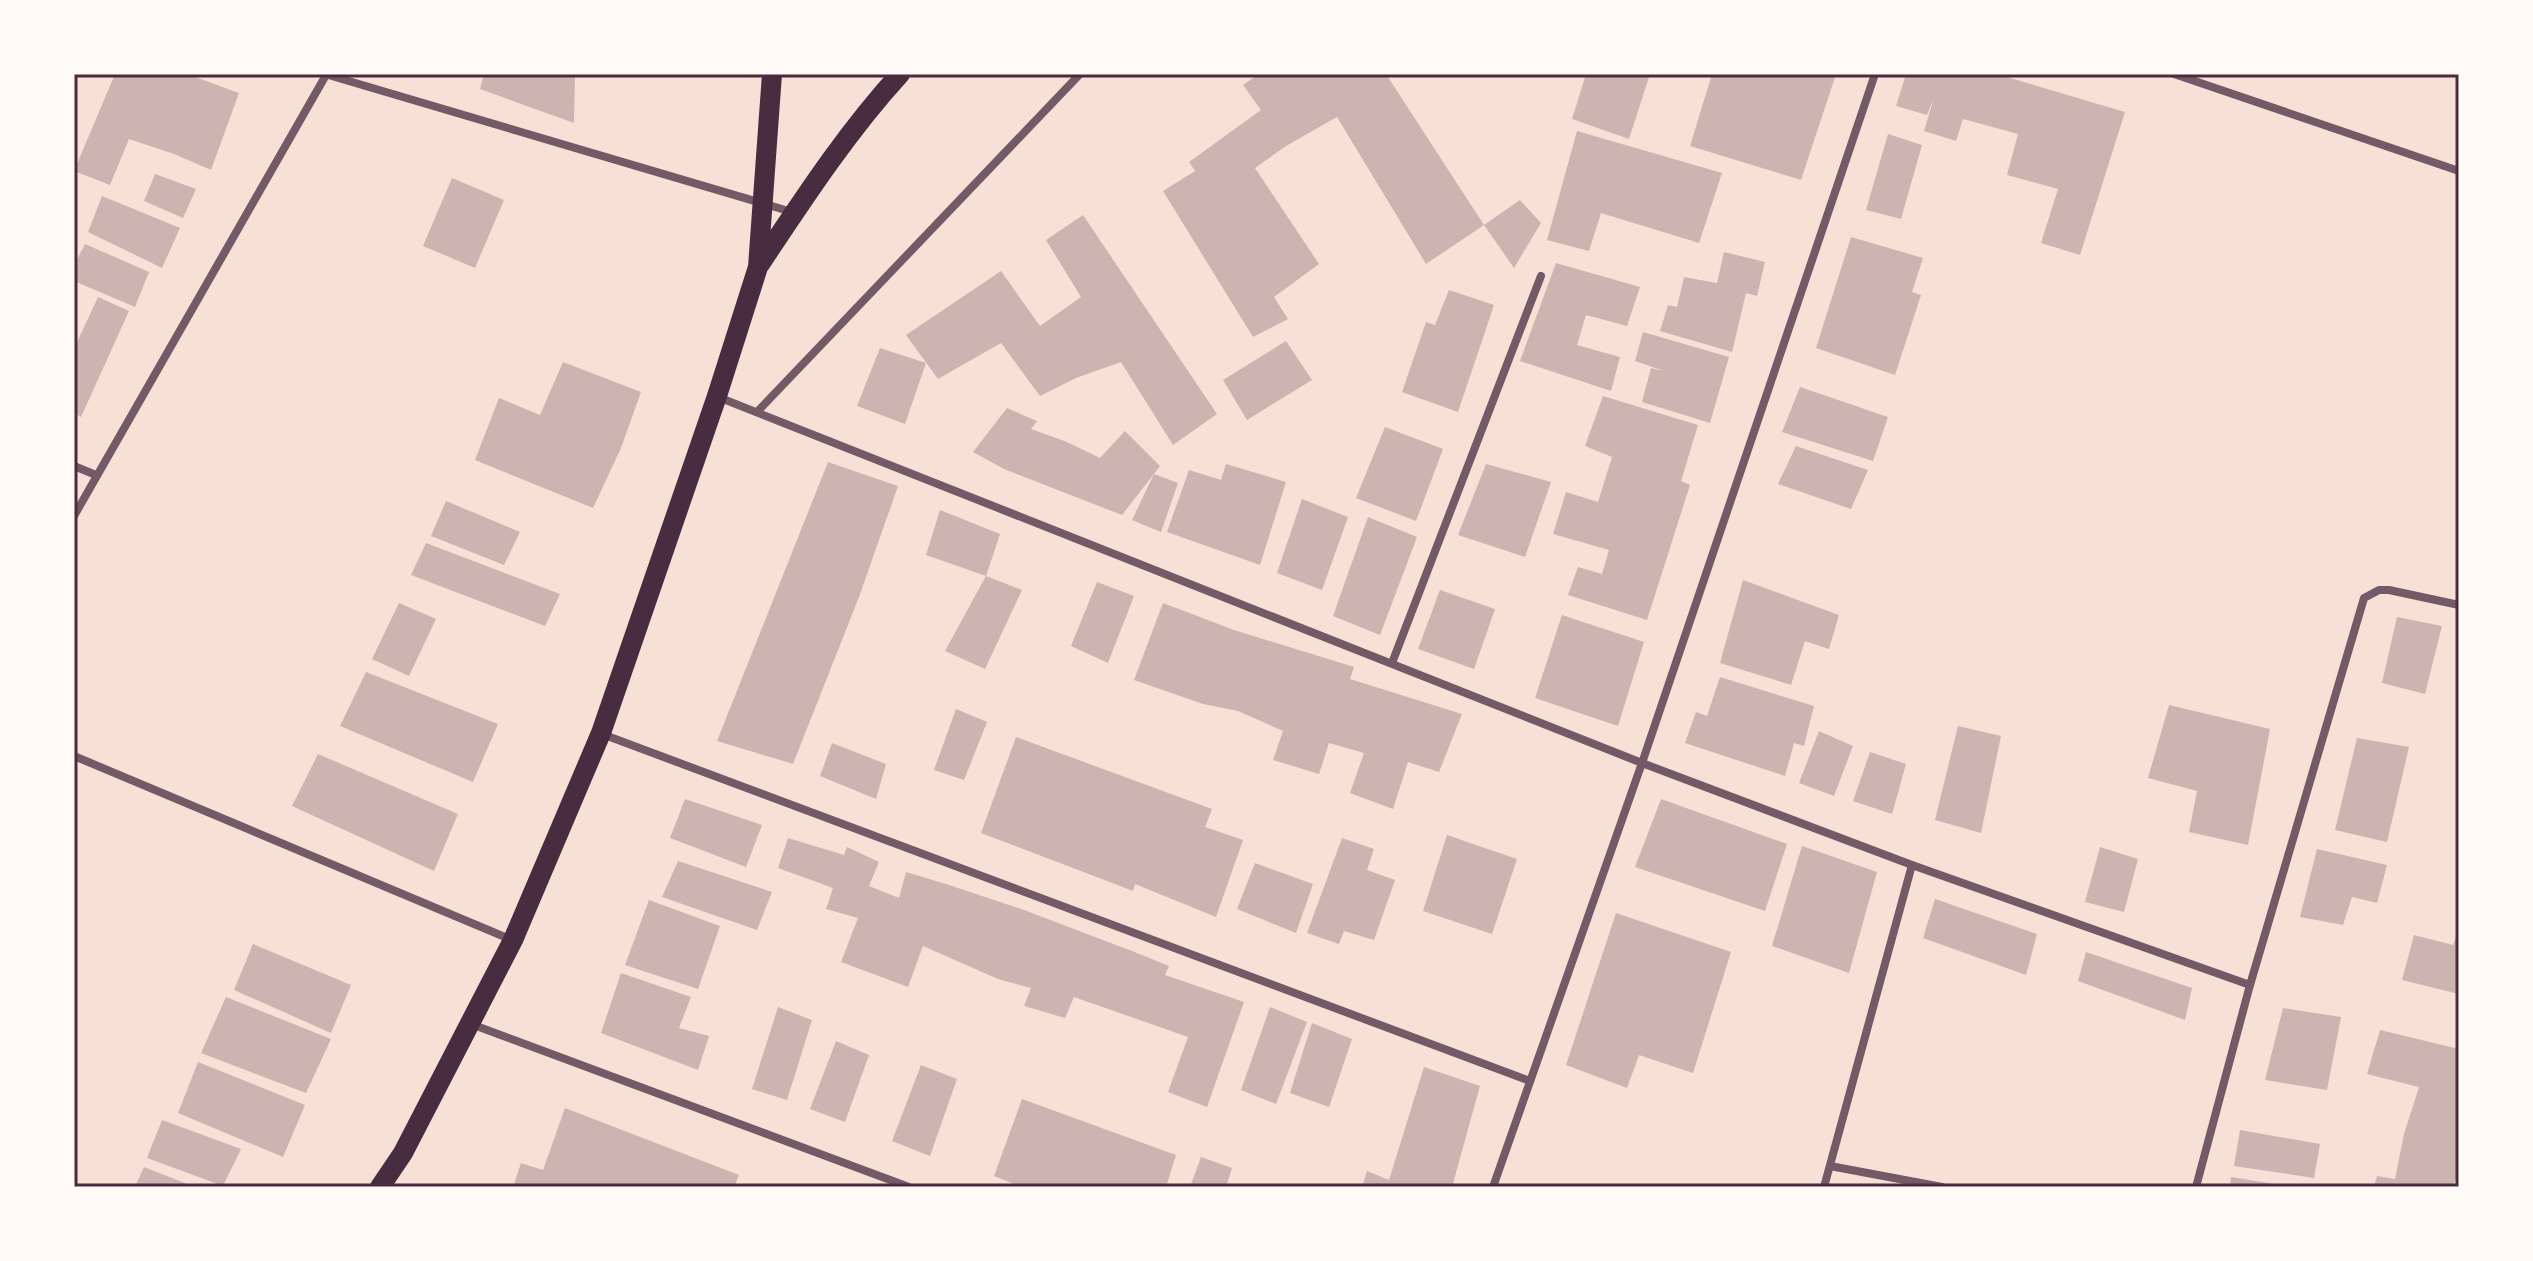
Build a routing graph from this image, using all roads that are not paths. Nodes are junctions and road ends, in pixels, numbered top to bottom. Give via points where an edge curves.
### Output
1 (325, 74) edge
2 (772, 74) edge
3 (900, 74) edge
4 (1080, 74) edge
5 (1875, 74) edge
6 (2174, 74) edge
7 (2459, 171) edge
8 (764, 203) junction
9 (794, 213) junction
10 (758, 267) junction
11 (1541, 276) dead end
12 (717, 396) junction
13 (757, 412) junction
14 (74, 466) edge
15 (96, 475) junction
16 (74, 516) edge
17 (2459, 605) edge
18 (1392, 663) junction
19 (601, 733) junction
20 (74, 756) edge
21 (1642, 763) junction
22 (1912, 865) junction
23 (513, 940) junction
24 (2250, 985) junction
25 (471, 1024) junction
26 (1530, 1081) junction
27 (1830, 1166) junction
28 (380, 1187) edge
29 (909, 1187) edge
30 (1493, 1187) edge
31 (1824, 1187) edge
32 (1942, 1187) edge
33 (2196, 1187) edge

1 - 8 street
1 - 15 street
2 - 8 main road
3 - 9 main road via 869,107
4 - 13 street
5 - 21 street
6 - 7 street
8 - 9 street
8 - 10 main road
9 - 10 main road
10 - 12 main road
11 - 18 street
12 - 13 street
12 - 19 main road
13 - 18 street
14 - 15 street
15 - 16 street
17 - 24 street via 2389,590 2364,598
18 - 21 street
19 - 23 main road
19 - 26 street
20 - 23 street
21 - 22 street
21 - 26 street
22 - 24 street
22 - 27 street
23 - 25 main road
24 - 33 street
25 - 28 main road
25 - 29 street
26 - 30 street
27 - 31 street
27 - 32 street

